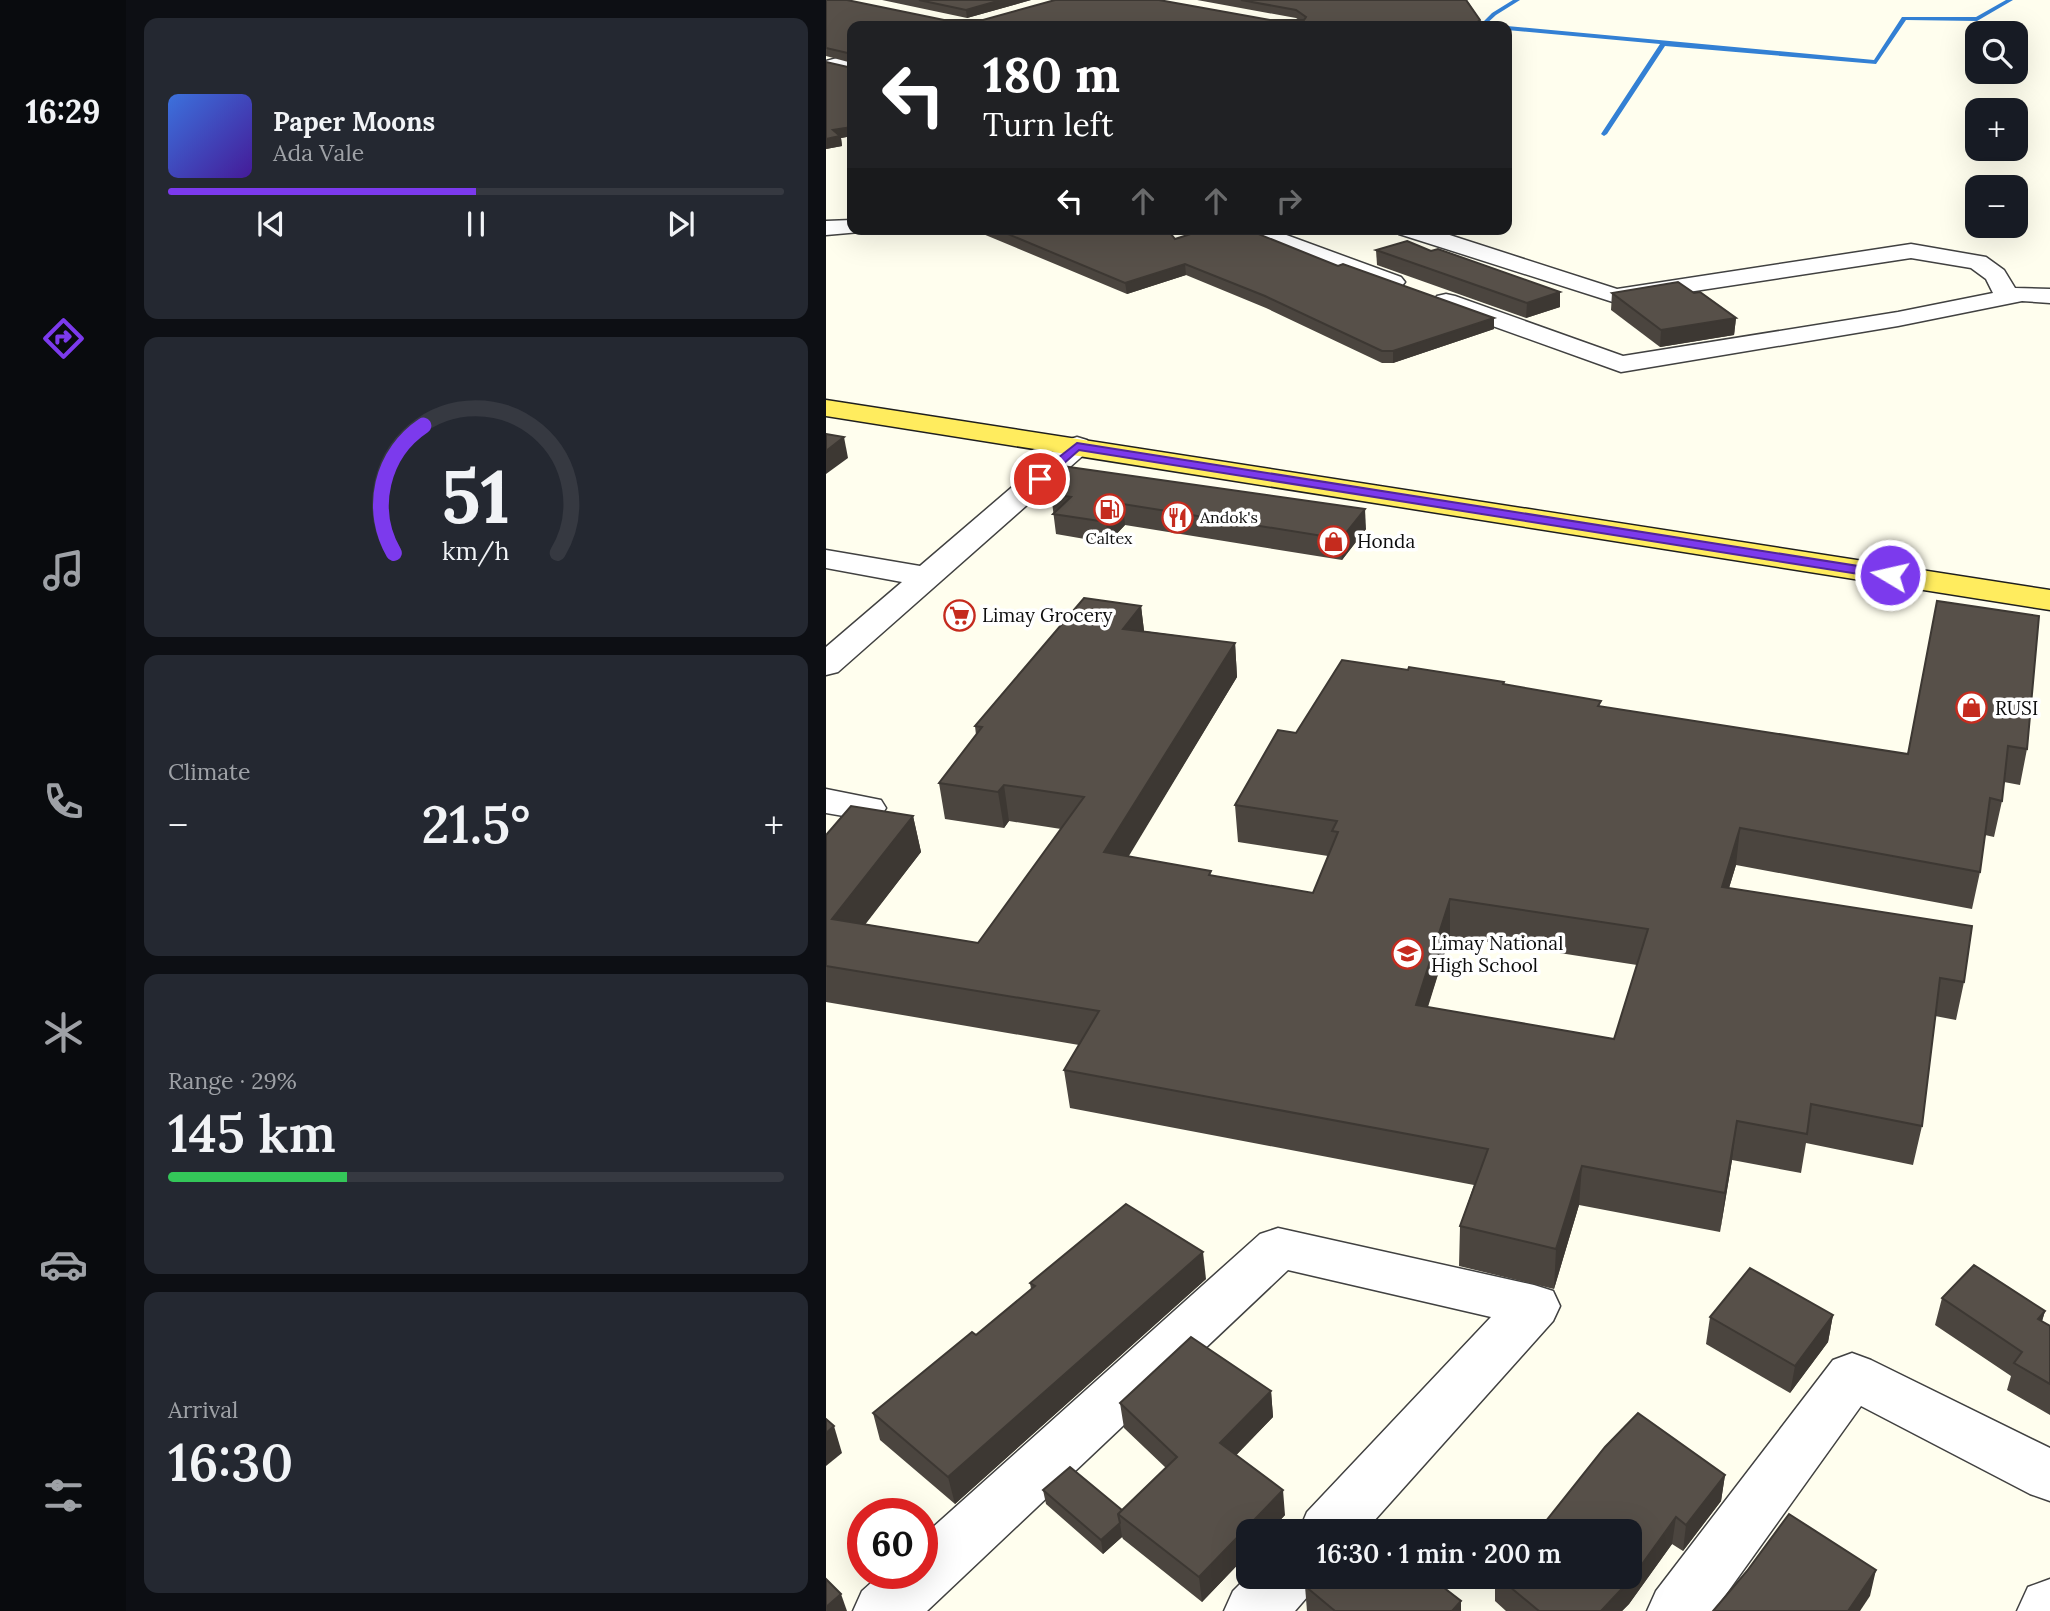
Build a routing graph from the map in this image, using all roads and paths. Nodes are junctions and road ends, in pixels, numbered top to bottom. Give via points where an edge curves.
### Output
1 (847, 60) edge
2 (829, 64) edge
3 (847, 69) edge
4 (847, 227) edge
5 (826, 228) edge
6 (1267, 235) edge
7 (1426, 235) edge
8 (1564, 279) junction
9 (2050, 296) edge
10 (2007, 297) junction
11 (1480, 314) junction
12 (826, 408) edge
13 (1077, 446) junction
14 (826, 559) edge
15 (927, 577) junction
16 (2050, 600) edge
17 (826, 665) edge
18 (826, 802) edge
19 (867, 808) edge
20 (2050, 1476) edge
21 (1339, 1519) edge
22 (1276, 1589) edge
23 (884, 1611) edge
24 (1255, 1611) edge
25 (1678, 1611) edge

1 - 2 street
2 - 3 street
4 - 5 street
6 - 11 street
7 - 8 street
8 - 10 street via 1616,296 1911,251 1978,262 1996,275
8 - 11 street
9 - 10 street
10 - 11 street via 1621,364
12 - 13 main road
13 - 15 street
13 - 16 main road
14 - 15 street
15 - 17 street
18 - 19 street
20 - 25 street via 1852,1376
21 - 23 street via 1534,1306 1278,1248
22 - 24 street

